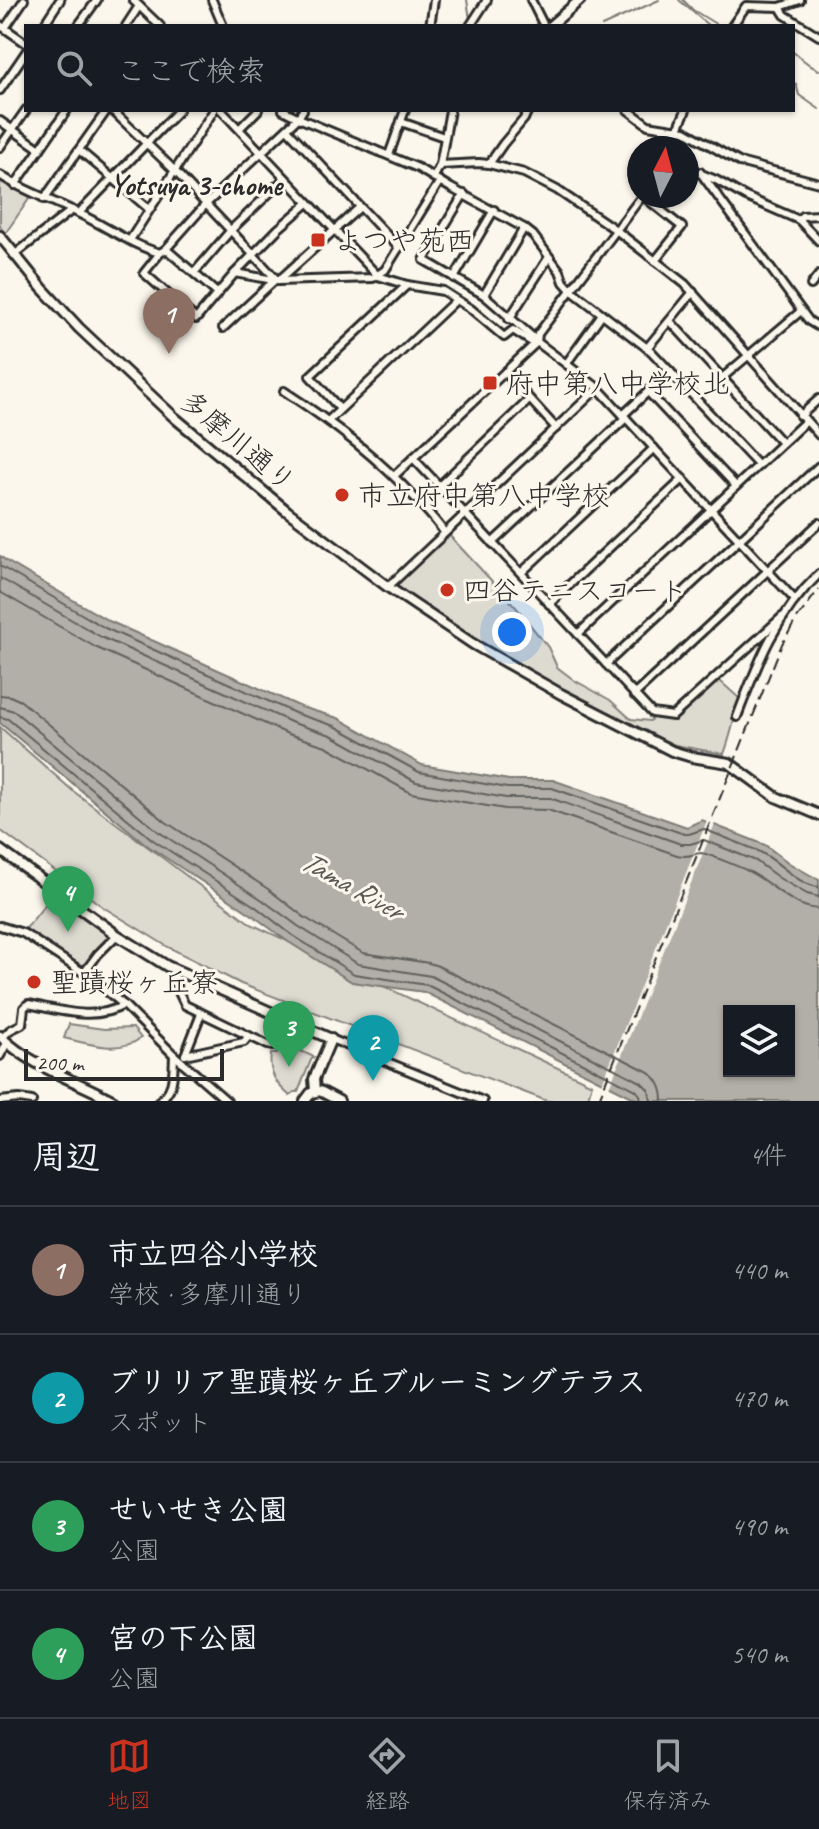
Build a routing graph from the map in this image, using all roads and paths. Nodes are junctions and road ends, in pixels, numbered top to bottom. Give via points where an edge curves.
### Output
1 (24, 0) edge
2 (60, 0) edge
3 (97, 0) edge
4 (133, 0) edge
5 (212, 0) edge
6 (434, 0) edge
7 (487, 0) edge
8 (531, 0) edge
9 (580, 0) edge
10 (800, 0) edge
11 (747, 3) edge
12 (139, 6) junction
13 (780, 7) junction
14 (44, 24) edge
15 (79, 24) edge
16 (127, 24) edge
17 (158, 24) edge
18 (222, 24) edge
19 (430, 24) edge
20 (471, 24) edge
21 (543, 24) edge
22 (552, 24) edge
23 (733, 24) edge
24 (2, 27) edge
25 (819, 36) edge
26 (24, 42) edge
27 (24, 55) edge
28 (0, 90) edge
29 (25, 112) edge
30 (66, 112) edge
31 (108, 112) edge
32 (111, 112) edge
33 (177, 112) edge
34 (213, 112) edge
35 (223, 112) edge
36 (256, 112) edge
37 (287, 112) edge
38 (302, 112) edge
39 (404, 112) edge
40 (450, 112) edge
41 (527, 112) edge
42 (631, 112) edge
43 (685, 112) edge
44 (298, 118) junction
45 (0, 121) edge
46 (401, 122) junction
47 (240, 128) junction
48 (12, 129) junction
49 (287, 129) junction
50 (677, 129) junction
51 (674, 136) edge
52 (444, 137) junction
53 (147, 143) junction
54 (0, 147) edge
55 (40, 149) junction
56 (79, 150) junction
57 (261, 152) junction
58 (389, 155) junction
59 (489, 164) junction
60 (440, 165) junction
61 (174, 170) junction
62 (700, 172) joint
63 (0, 175) edge
64 (113, 178) junction
65 (285, 178) junction
66 (437, 179) junction
67 (819, 183) edge
68 (15, 185) junction
69 (464, 194) junction
70 (44, 199) junction
71 (308, 203) junction
72 (206, 204) junction
73 (360, 207) junction
74 (633, 208) edge
75 (657, 208) edge
76 (149, 209) junction
77 (494, 210) junction
78 (75, 212) junction
79 (819, 215) edge
80 (799, 220) junction
81 (524, 228) junction
82 (231, 230) junction
83 (334, 230) junction
84 (616, 230) junction
85 (0, 236) edge
86 (130, 240) junction
87 (819, 241) edge
88 (399, 248) junction
89 (163, 251) junction
90 (253, 254) junction
91 (14, 255) junction
92 (549, 257) junction
93 (655, 261) junction
94 (194, 273) junction
95 (235, 273) junction
96 (819, 275) edge
97 (378, 276) junction
98 (454, 278) junction
99 (277, 280) junction
100 (407, 285) junction
101 (811, 285) dead end
102 (571, 290) junction
103 (693, 292) junction
104 (218, 294) junction
105 (484, 295) junction
106 (456, 300) junction
107 (801, 311) junction
108 (602, 314) junction
109 (509, 319) junction
110 (670, 321) junction
111 (819, 327) edge
112 (223, 328) dead end
113 (536, 341) junction
114 (647, 348) junction
115 (748, 356) junction
116 (566, 364) junction
117 (670, 371) junction
118 (505, 372) junction
119 (722, 378) junction
120 (598, 388) junction
121 (284, 391) dead end
122 (648, 392) junction
123 (819, 399) edge
124 (529, 400) junction
125 (340, 409) junction
126 (624, 417) junction
127 (803, 418) junction
128 (328, 421) junction
129 (556, 428) junction
130 (819, 435) edge
131 (782, 443) junction
132 (654, 448) junction
133 (413, 458) junction
134 (758, 465) junction
135 (819, 466) edge
136 (394, 476) junction
137 (683, 479) junction
138 (439, 486) junction
139 (736, 486) junction
140 (711, 509) junction
141 (466, 514) junction
142 (819, 523) edge
143 (444, 532) junction
144 (739, 540) junction
145 (492, 543) junction
146 (768, 570) junction
147 (521, 573) junction
148 (819, 574) edge
149 (388, 587) junction
150 (795, 600) junction
151 (549, 604) junction
152 (782, 617) junction
153 (578, 634) junction
154 (606, 664) junction
155 (634, 695) junction
156 (737, 717) dead end
157 (819, 815) edge
158 (0, 850) edge
159 (0, 926) edge
160 (117, 935) junction
161 (176, 970) junction
162 (84, 973) junction
163 (124, 1005) junction
164 (201, 1014) junction
165 (285, 1018) junction
166 (249, 1036) junction
167 (3, 1039) edge
168 (331, 1039) junction
169 (174, 1055) junction
170 (0, 1056) edge
171 (184, 1058) junction
172 (315, 1091) junction
173 (19, 1100) edge
174 (0, 1101) edge
175 (32, 1101) edge
176 (114, 1101) edge
177 (159, 1101) edge
178 (227, 1101) edge
179 (305, 1101) edge
180 (339, 1101) edge
181 (483, 1101) edge

1 - 24 street
2 - 14 street
3 - 15 street
4 - 12 street
5 - 18 street
6 - 19 street
7 - 20 street
8 - 21 street
9 - 22 street
10 - 13 street
11 - 13 street
11 - 23 street
12 - 16 street
12 - 17 street
13 - 25 street
24 - 26 street
27 - 28 street
29 - 48 street
30 - 55 street
31 - 56 street
32 - 53 street
33 - 53 street
34 - 61 street
35 - 47 street
36 - 47 street
37 - 44 street
38 - 44 street
39 - 46 street
40 - 52 street
41 - 59 street
42 - 50 street via 648,125
43 - 50 street
44 - 49 street
44 - 58 street
45 - 48 street
46 - 52 street
46 - 58 street
47 - 57 street
48 - 54 street
48 - 55 street
49 - 57 street
49 - 73 street
50 - 51 street
50 - 67 street via 739,162
52 - 60 street
53 - 61 street
53 - 64 street
55 - 68 street
56 - 64 street
56 - 70 street
57 - 65 street
57 - 72 street
58 - 66 street
59 - 60 street
59 - 84 street via 540,181
60 - 66 street
61 - 72 street
61 - 76 street
62 - 80 street
62 - 107 street
63 - 68 street
64 - 76 street
64 - 78 street
65 - 71 street
65 - 82 street
66 - 69 street
66 - 88 street
68 - 70 street
69 - 77 street
69 - 98 street via 424,260
70 - 78 street
71 - 83 street
71 - 90 street
72 - 82 street
72 - 89 street
73 - 83 street
73 - 88 street
74 - 84 street
75 - 93 street via 682,227
76 - 86 street
77 - 81 street
77 - 98 street
78 - 86 street
78 - 91 street
79 - 80 street
80 - 87 street
81 - 92 street
81 - 105 street
82 - 90 street
82 - 94 street
83 - 97 street
83 - 99 street
84 - 93 street
84 - 102 street
85 - 91 street, 多摩川通り
86 - 89 street
88 - 97 street
89 - 94 street
89 - 104 street via 144,273 196,319
90 - 95 street
90 - 99 street
91 - 149 street, 多摩川通り via 79,328 175,418
92 - 102 street
92 - 109 street
93 - 103 street
94 - 104 street
95 - 99 street
95 - 104 street
96 - 101 street
97 - 99 street
97 - 100 street
98 - 105 street
99 - 112 street
100 - 106 street via 435,289
100 - 125 street via 310,376
102 - 108 street
102 - 113 street
103 - 110 street
103 - 115 street
105 - 109 street
106 - 113 street via 504,337 513,330
106 - 125 street
107 - 111 street
107 - 115 street
108 - 114 street
108 - 116 street
109 - 113 street
110 - 114 street
110 - 119 street
113 - 116 street
113 - 118 street
114 - 117 street
115 - 119 street
115 - 127 street
116 - 120 street
117 - 122 street
117 - 134 street
118 - 124 street
118 - 133 street
119 - 131 street
120 - 126 street
120 - 129 street
121 - 128 street
122 - 126 street
122 - 139 street
123 - 127 street
124 - 129 street
124 - 138 street
125 - 128 street
126 - 132 street
126 - 145 street
127 - 130 street
127 - 131 street
128 - 136 street
129 - 141 street
131 - 134 street
132 - 137 street
132 - 147 street
133 - 136 street
133 - 138 street
134 - 139 street
135 - 144 street
136 - 143 street
137 - 140 street
137 - 151 street
138 - 141 street
139 - 140 street
140 - 144 street
140 - 153 street
141 - 143 street
141 - 145 street
142 - 146 street
143 - 149 street
144 - 146 street
144 - 154 street
145 - 147 street
146 - 150 street
146 - 155 street
147 - 151 street
148 - 150 street
149 - 157 street, 多摩川通り via 561,694 672,751 729,763 785,802
150 - 152 street
151 - 153 street
152 - 155 street via 673,716 652,713
152 - 156 street
153 - 154 street
154 - 155 street
158 - 160 street
159 - 162 street via 23,933
160 - 161 street
160 - 162 street
161 - 164 street via 181,999
161 - 165 street
162 - 163 street
163 - 167 street via 90,1015 28,1004 22,1024
163 - 169 street
164 - 166 street
164 - 171 street
165 - 166 street via 272,1046
165 - 168 street
166 - 171 street via 244,1042
167 - 170 street
167 - 176 street via 47,1069
168 - 172 street via 314,1079
168 - 181 street
169 - 171 street
169 - 177 street via 172,1086
171 - 178 street
172 - 179 street
172 - 180 street
173 - 174 street
173 - 175 street

